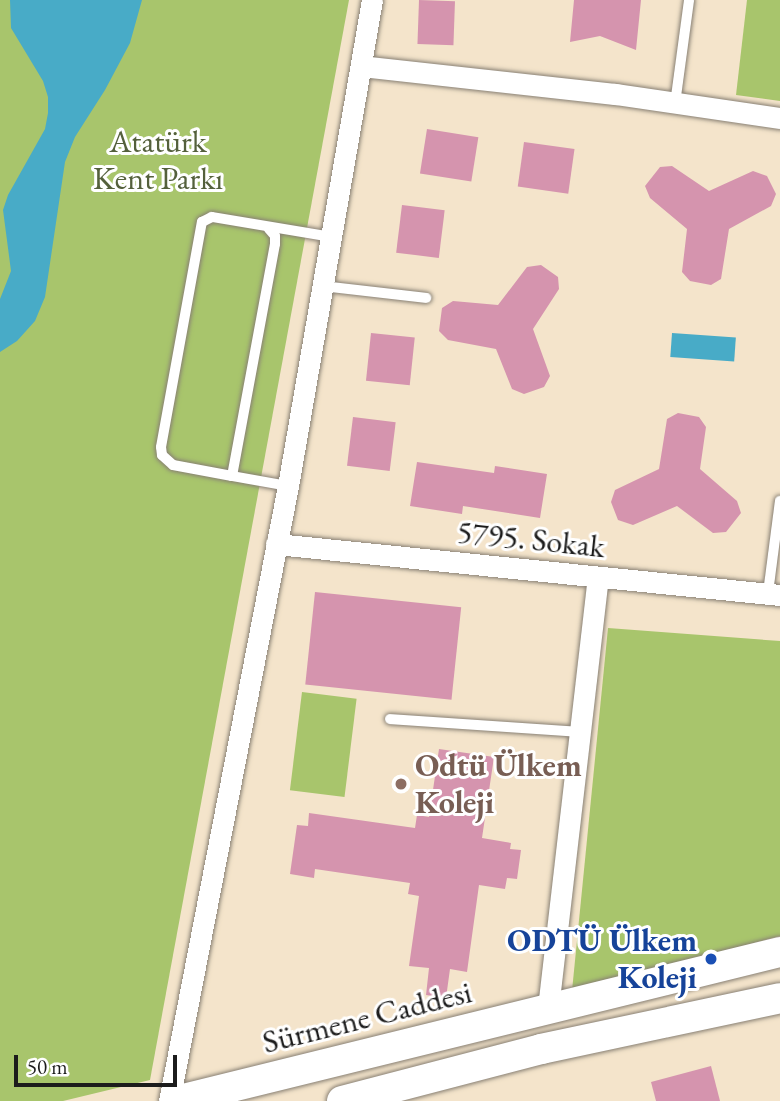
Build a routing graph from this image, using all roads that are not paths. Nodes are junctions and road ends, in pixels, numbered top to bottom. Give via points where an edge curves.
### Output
1 (372, 0) edge
2 (689, 0) edge
3 (361, 66) junction
4 (675, 104) junction
5 (780, 118) edge
6 (269, 229) junction
7 (331, 237) junction
8 (323, 286) junction
9 (426, 299) dead end
10 (232, 476) junction
11 (288, 486) junction
12 (780, 501) edge
13 (276, 544) junction
14 (598, 578) junction
15 (774, 594) edge
16 (390, 719) dead end
17 (580, 732) junction
18 (780, 952) edge
19 (780, 998) edge
20 (548, 1008) junction
21 (541, 1049) junction
22 (350, 1100) edge
23 (175, 1101) edge

1 - 3 street
2 - 4 lane
3 - 4 street
3 - 7 street
4 - 5 street
6 - 7 lane
6 - 10 lane via 275,244
6 - 10 lane via 212,217 202,222 161,447 162,455 173,465
7 - 8 street
8 - 9 lane
8 - 11 street
10 - 11 lane
11 - 13 street
12 - 15 lane
13 - 14 street, 5795. Sokak
13 - 23 street
14 - 15 street, 5795. Sokak
14 - 17 street
16 - 17 lane
17 - 20 street
18 - 20 main road, Sürmene Caddesi
19 - 21 main road
20 - 21 main road
20 - 23 main road, Sürmene Caddesi
21 - 22 main road

